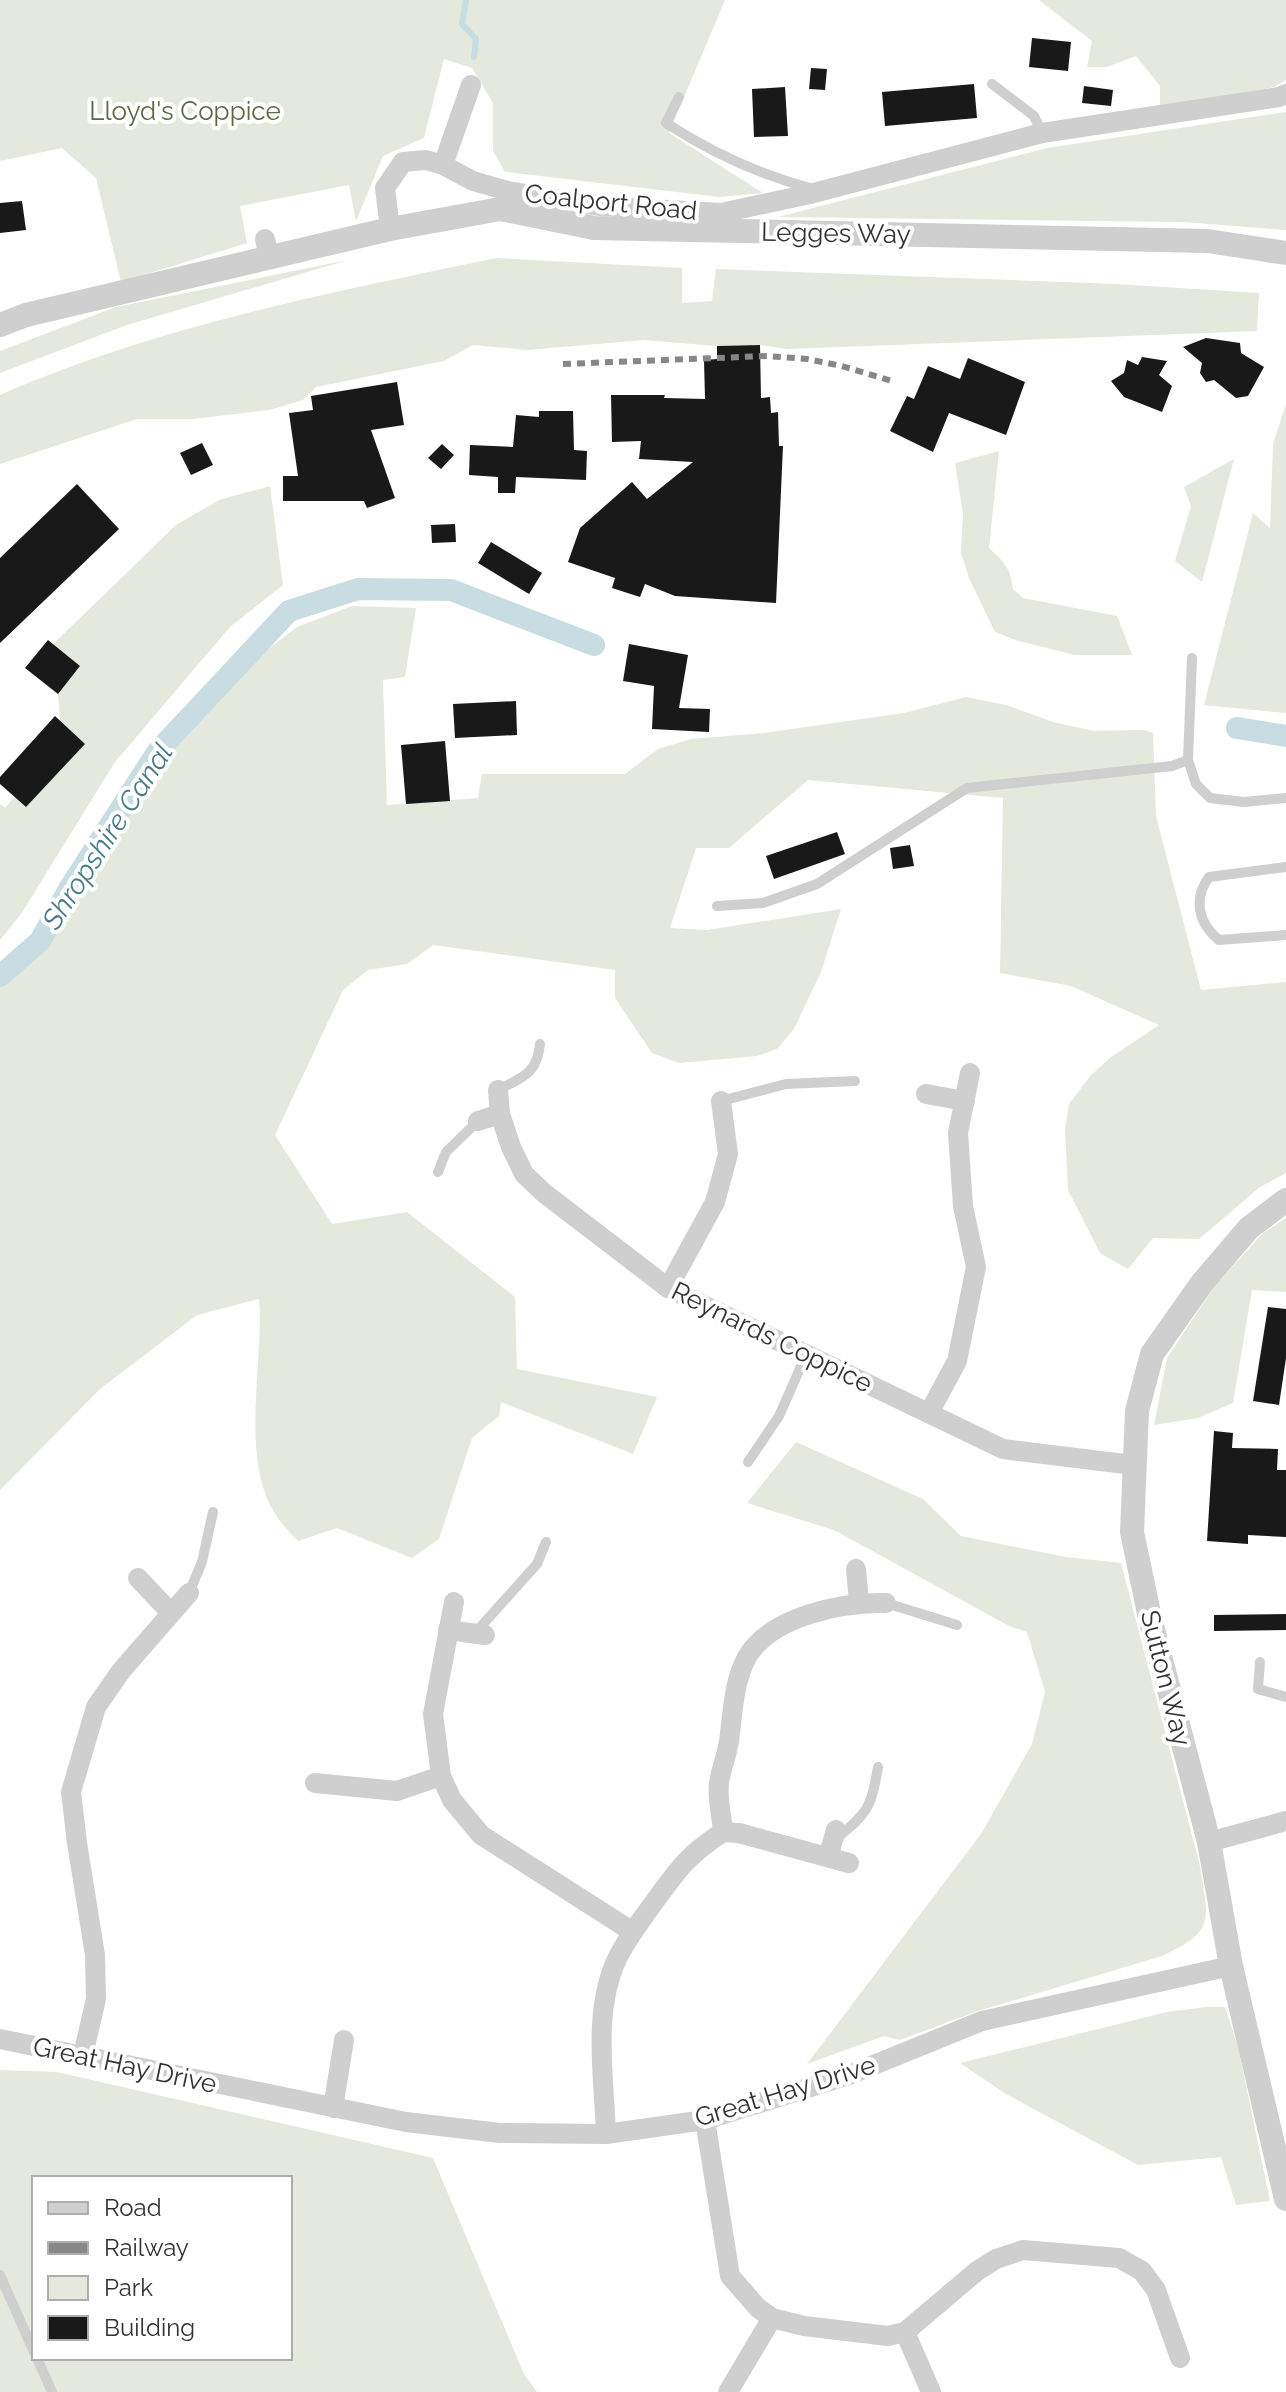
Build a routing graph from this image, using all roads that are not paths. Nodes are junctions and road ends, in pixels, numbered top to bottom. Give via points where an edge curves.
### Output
1 (992, 84) dead end
2 (471, 85) dead end
3 (1286, 94) edge
4 (679, 97) dead end
5 (1042, 133) junction
6 (443, 165) junction
7 (823, 191) junction
8 (390, 229) junction
9 (1286, 253) edge
10 (0, 325) edge
11 (1192, 658) dead end
12 (1188, 760) junction
13 (1286, 798) edge
14 (1286, 867) edge
15 (717, 906) dead end
16 (1286, 935) edge
17 (540, 1044) dead end
18 (970, 1073) dead end
19 (855, 1081) dead end
20 (498, 1090) joint
21 (926, 1094) dead end
22 (721, 1101) joint
23 (965, 1101) junction
24 (500, 1114) junction
25 (478, 1121) joint
26 (438, 1172) dead end
27 (1286, 1200) edge
28 (668, 1288) junction
29 (806, 1355) junction
30 (929, 1413) junction
31 (748, 1462) dead end
32 (1133, 1465) junction
33 (213, 1512) dead end
34 (546, 1542) dead end
35 (856, 1569) dead end
36 (138, 1578) dead end
37 (189, 1593) joint
38 (454, 1602) dead end
39 (859, 1602) junction
40 (886, 1603) joint
41 (171, 1613) junction
42 (957, 1625) dead end
43 (448, 1630) junction
44 (480, 1634) joint
45 (1260, 1662) dead end
46 (1286, 1697) edge
47 (878, 1767) dead end
48 (441, 1776) junction
49 (315, 1783) dead end
50 (1286, 1821) edge
51 (723, 1832) junction
52 (1209, 1842) junction
53 (832, 1843) junction
54 (849, 1863) dead end
55 (633, 1932) junction
56 (1231, 1966) junction
57 (0, 2039) edge
58 (344, 2040) dead end
59 (83, 2055) junction
60 (333, 2108) junction
61 (705, 2120) junction
62 (606, 2134) junction
63 (1286, 2199) edge
64 (0, 2275) edge
65 (772, 2318) junction
66 (905, 2332) junction
67 (32, 2347) edge
68 (1180, 2358) dead end
69 (38, 2360) edge
70 (52, 2392) edge
71 (728, 2392) edge
72 (931, 2392) edge

1 - 5 lane via 1034,116
2 - 6 street
3 - 5 street, Coalport Road
4 - 7 lane via 666,123 731,160
5 - 7 street, Coalport Road
6 - 7 street, Coalport Road via 508,191 599,206 721,213
6 - 8 street, Coalport Road via 403,162 385,188
8 - 9 street, Legges Way via 500,209 594,228 1208,241
8 - 10 street via 267,248
11 - 12 lane
12 - 13 lane via 1196,784 1210,798
12 - 15 lane via 967,788 817,884 763,903
14 - 16 lane via 1209,877 1200,890 1199,911 1206,929 1219,940
17 - 20 lane via 532,1071
18 - 23 street
19 - 22 lane via 786,1084
20 - 24 street, Reynards Coppice
21 - 23 street
22 - 28 street via 728,1154 715,1202
23 - 30 street via 958,1133 963,1206 976,1267 957,1361
24 - 25 street
24 - 28 street, Reynards Coppice via 524,1174
25 - 26 lane via 446,1152
27 - 32 street, Sutton Way via 1239,1239 1152,1354 1137,1411
28 - 29 street, Reynards Coppice
29 - 30 street, Reynards Coppice
29 - 31 lane via 779,1416
30 - 32 street, Reynards Coppice via 1003,1449
32 - 52 street, Sutton Way via 1132,1532
33 - 37 lane
34 - 44 lane via 537,1564
35 - 39 street
36 - 41 street
37 - 41 street
38 - 43 street
39 - 40 street
39 - 51 street via 782,1626 748,1655 731,1711 719,1784
40 - 42 lane
41 - 59 street via 96,1707 71,1792 95,1955 96,1999
43 - 44 street
43 - 48 street via 433,1714
45 - 46 lane via 1258,1689
47 - 53 lane via 873,1800
48 - 49 street via 397,1791
48 - 55 street via 452,1800 481,1835
50 - 52 street
51 - 53 street
51 - 55 street via 697,1849
52 - 56 street, Sutton Way
53 - 54 street
55 - 62 street via 616,1959 607,1989
56 - 61 street, Great Hay Drive via 982,2021 849,2075
56 - 63 street, Sutton Way
57 - 59 street, Great Hay Drive
58 - 60 street
59 - 60 street, Great Hay Drive
60 - 62 street, Great Hay Drive via 500,2133
61 - 62 street, Great Hay Drive
61 - 65 street via 730,2276
64 - 67 lane
65 - 66 street via 874,2335
65 - 71 street
66 - 68 street via 996,2259 1023,2250 1119,2258 1142,2271 1156,2290
66 - 72 street
69 - 70 lane

